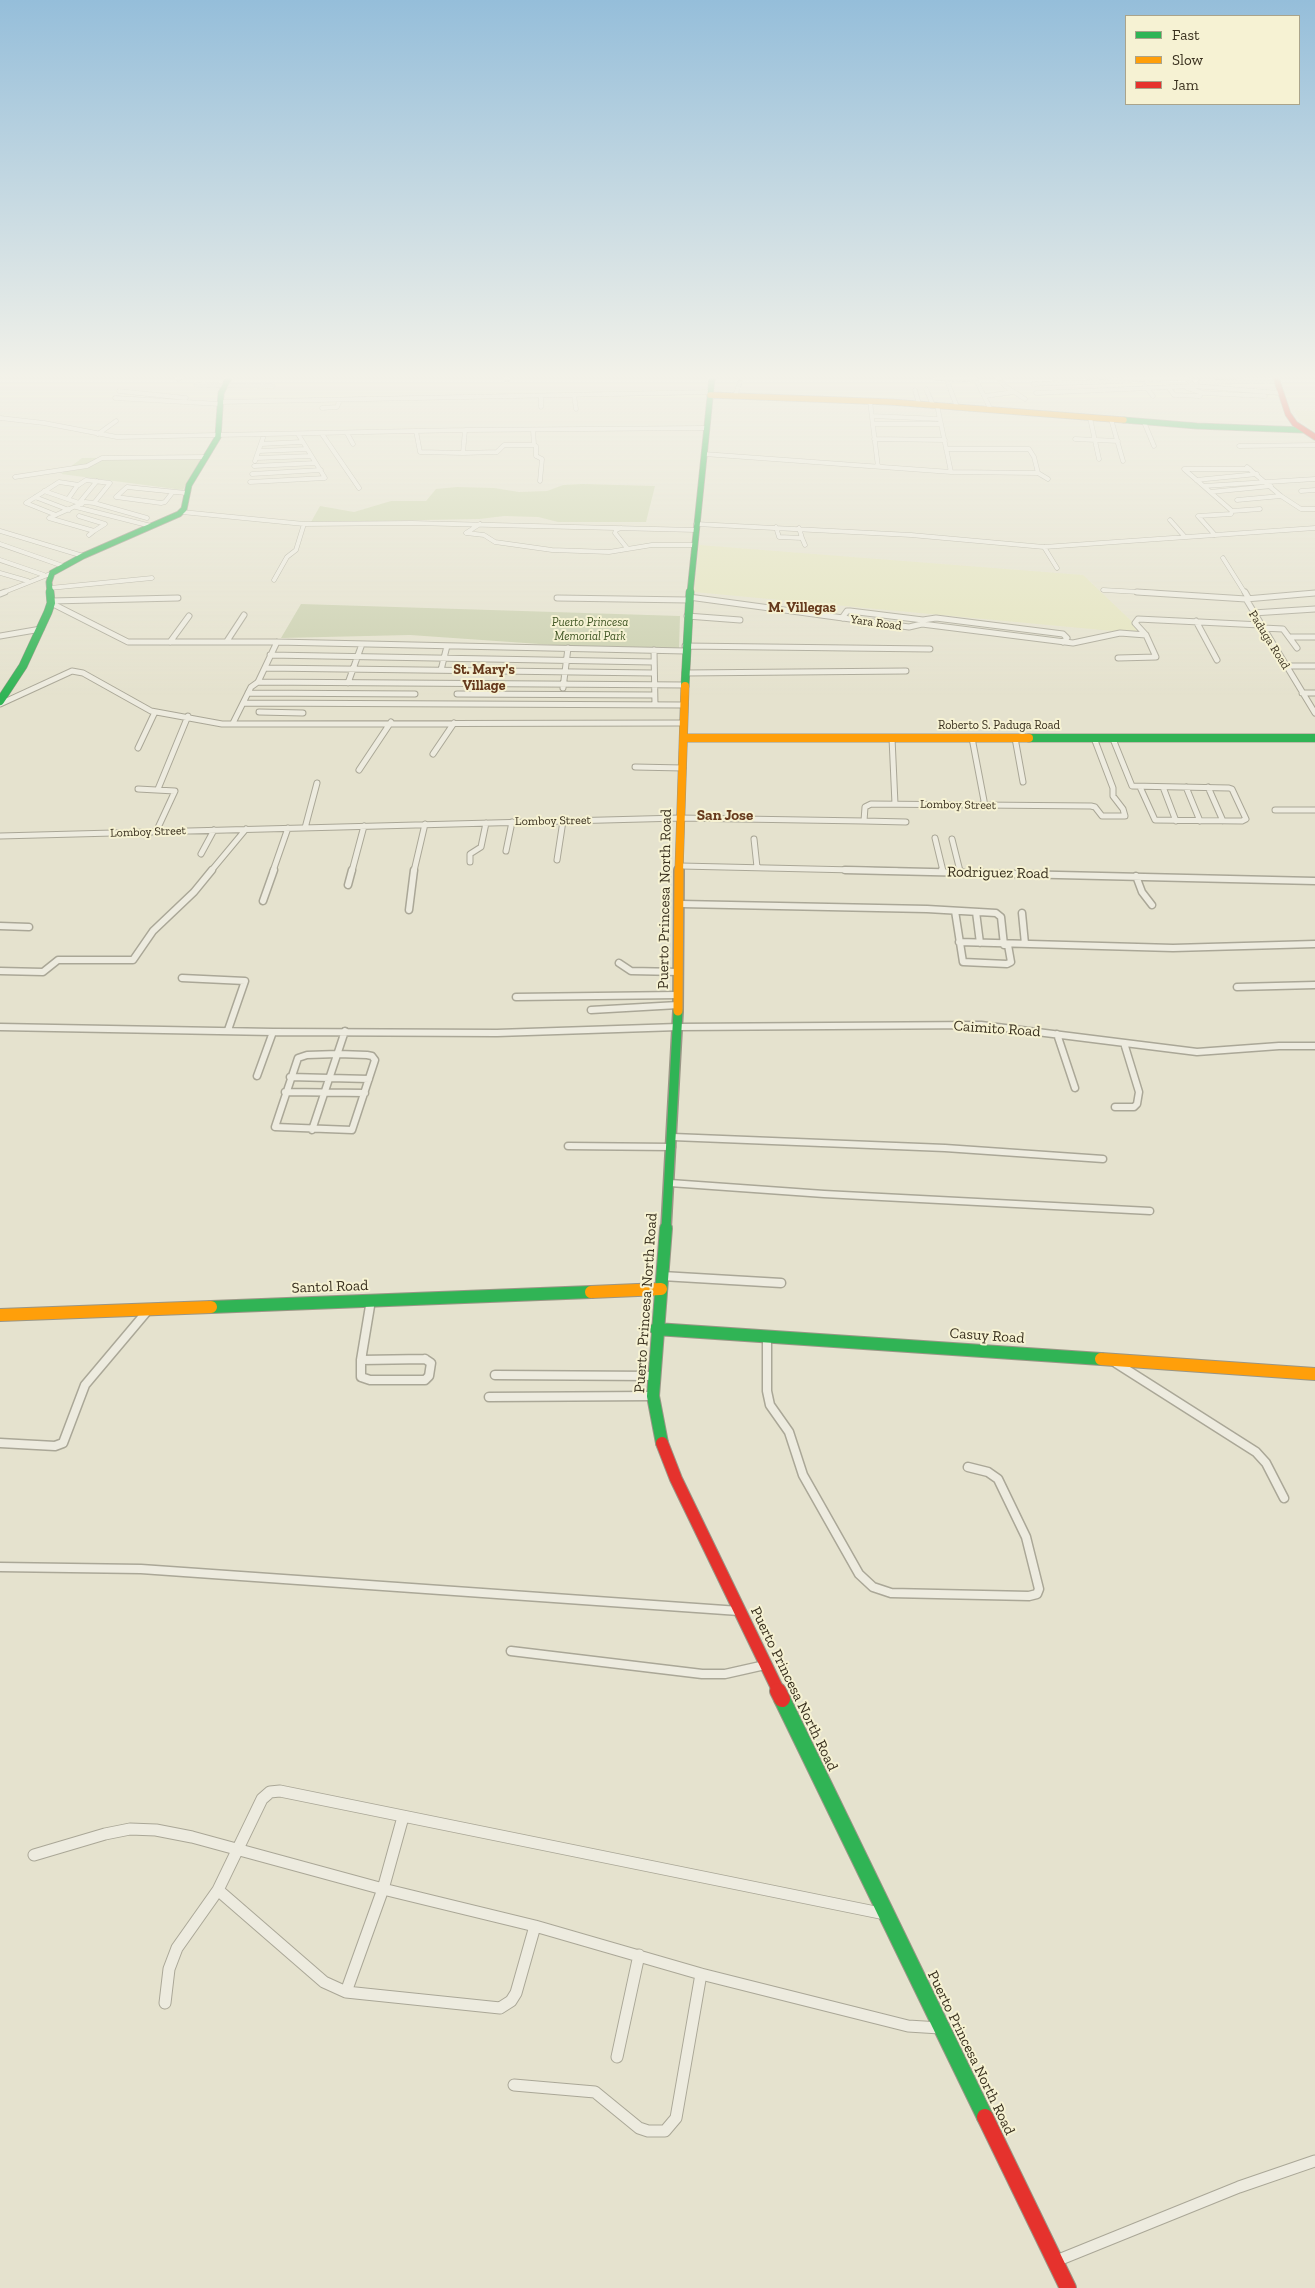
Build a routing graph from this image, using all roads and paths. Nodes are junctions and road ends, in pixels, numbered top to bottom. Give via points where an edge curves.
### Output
1 (54, 485) edge
2 (79, 485) edge
3 (95, 485) edge
4 (110, 485) edge
5 (190, 485) edge
6 (357, 485) edge
7 (701, 485) edge
8 (1219, 485) edge
9 (1204, 486) joint
10 (1271, 486) joint
11 (359, 488) dead end
12 (1225, 490) junction
13 (1315, 490) edge
14 (44, 491) junction
15 (1301, 491) dead end
16 (1210, 492) junction
17 (172, 493) junction
18 (186, 493) junction
19 (1282, 496) junction
20 (34, 497) junction
21 (68, 499) junction
22 (1237, 500) junction
23 (94, 503) junction
24 (79, 505) junction
25 (1248, 509) junction
26 (1260, 509) dead end
27 (1315, 509) edge
28 (69, 510) junction
29 (1232, 511) junction
30 (182, 512) junction
31 (56, 515) junction
32 (154, 515) dead end
33 (78, 516) dead end
34 (1170, 520) dead end
35 (149, 522) junction
36 (136, 523) junction
37 (304, 524) junction
38 (481, 524) junction
39 (696, 527) junction
40 (776, 527) junction
41 (624, 528) junction
42 (799, 528) junction
43 (1315, 528) edge
44 (0, 531) edge
45 (94, 531) junction
46 (89, 535) dead end
47 (1215, 535) junction
48 (1185, 537) junction
49 (802, 538) junction
50 (0, 544) edge
51 (694, 545) junction
52 (805, 545) dead end
53 (1044, 546) junction
54 (627, 548) junction
55 (83, 556) junction
56 (1224, 558) dead end
57 (2, 562) edge
58 (63, 566) junction
59 (1057, 568) dead end
60 (0, 573) edge
61 (47, 575) junction
62 (152, 578) dead end
63 (274, 580) dead end
64 (28, 581) junction
65 (50, 588) junction
66 (1103, 590) dead end
67 (1315, 593) edge
68 (0, 594) edge
69 (178, 598) dead end
70 (557, 598) dead end
71 (688, 599) junction
72 (1247, 599) junction
73 (51, 602) junction
74 (1314, 611) edge
75 (1253, 613) junction
76 (244, 615) dead end
77 (189, 616) dead end
78 (687, 616) junction
79 (842, 618) junction
80 (740, 620) dead end
81 (1196, 621) junction
82 (923, 622) junction
83 (1262, 627) junction
84 (41, 630) junction
85 (1146, 635) junction
86 (0, 636) edge
87 (1315, 637) edge
88 (1291, 638) junction
89 (227, 641) junction
90 (170, 642) junction
91 (276, 642) junction
92 (1063, 642) junction
93 (362, 644) junction
94 (448, 646) junction
95 (482, 647) junction
96 (568, 648) junction
97 (1297, 648) dead end
98 (685, 649) junction
99 (930, 649) dead end
100 (654, 650) junction
101 (270, 655) junction
102 (356, 657) junction
103 (1118, 658) dead end
104 (444, 659) junction
105 (479, 659) junction
106 (1217, 660) dead end
107 (566, 661) junction
108 (653, 662) junction
109 (1286, 666) junction
110 (1314, 667) edge
111 (265, 668) junction
112 (352, 669) junction
113 (441, 670) junction
114 (458, 670) junction
115 (476, 671) junction
116 (906, 671) dead end
117 (565, 672) junction
118 (653, 672) junction
119 (685, 673) junction
120 (258, 682) junction
121 (312, 682) junction
122 (348, 682) junction
123 (417, 683) junction
124 (457, 684) junction
125 (564, 684) junction
126 (654, 685) junction
127 (685, 685) junction
128 (248, 692) junction
129 (309, 693) junction
130 (1302, 693) junction
131 (1315, 693) edge
132 (415, 694) junction
133 (457, 694) junction
134 (562, 694) junction
135 (654, 695) junction
136 (244, 702) junction
137 (262, 702) junction
138 (0, 703) edge
139 (306, 703) junction
140 (412, 704) junction
141 (455, 704) junction
142 (561, 704) junction
143 (655, 705) junction
144 (684, 705) junction
145 (155, 712) junction
146 (258, 712) junction
147 (302, 713) junction
148 (1315, 713) edge
149 (188, 716) junction
150 (391, 722) junction
151 (233, 723) junction
152 (254, 723) junction
153 (299, 723) junction
154 (454, 723) junction
155 (684, 723) junction
156 (684, 738) junction
157 (892, 738) junction
158 (972, 738) junction
159 (1015, 738) junction
160 (1094, 738) junction
161 (1113, 738) junction
162 (1315, 738) edge
163 (138, 748) dead end
164 (433, 754) dead end
165 (635, 768) dead end
166 (683, 768) junction
167 (359, 770) dead end
168 (1023, 782) dead end
169 (317, 783) dead end
170 (1140, 787) junction
171 (1163, 787) junction
172 (1186, 787) junction
173 (1208, 787) junction
174 (138, 789) dead end
175 (158, 789) junction
176 (895, 804) junction
177 (986, 806) junction
178 (1276, 810) dead end
179 (1315, 810) edge
180 (680, 818) junction
181 (1176, 820) junction
182 (1200, 820) junction
183 (563, 821) junction
184 (864, 821) junction
185 (1223, 821) junction
186 (512, 822) junction
187 (906, 822) dead end
188 (486, 823) junction
189 (425, 824) junction
190 (364, 826) junction
191 (288, 828) junction
192 (305, 828) junction
193 (246, 829) junction
194 (214, 830) junction
195 (156, 832) junction
196 (0, 836) edge
197 (934, 838) dead end
198 (754, 839) dead end
199 (952, 839) dead end
200 (506, 851) dead end
201 (201, 854) dead end
202 (557, 860) dead end
203 (470, 862) dead end
204 (681, 866) junction
205 (757, 867) junction
206 (943, 872) junction
207 (960, 872) junction
208 (1136, 876) junction
209 (1315, 881) edge
210 (348, 885) dead end
211 (263, 901) dead end
212 (681, 904) junction
213 (1152, 905) dead end
214 (409, 910) dead end
215 (955, 911) junction
216 (976, 912) junction
217 (1022, 914) dead end
218 (0, 926) edge
219 (29, 927) dead end
220 (959, 942) junction
221 (980, 944) junction
222 (1025, 944) junction
223 (1315, 944) edge
224 (1006, 945) junction
225 (619, 963) dead end
226 (0, 971) edge
227 (679, 972) junction
228 (182, 978) dead end
229 (1315, 985) edge
230 (1237, 987) dead end
231 (516, 997) dead end
232 (678, 1000) junction
233 (592, 1010) dead end
234 (0, 1027) edge
235 (678, 1027) junction
236 (228, 1030) junction
237 (345, 1031) junction
238 (273, 1032) junction
239 (1057, 1034) junction
240 (1124, 1043) junction
241 (1315, 1046) edge
242 (338, 1054) junction
243 (257, 1076) dead end
244 (290, 1077) junction
245 (330, 1078) junction
246 (369, 1079) junction
247 (1075, 1088) dead end
248 (285, 1092) junction
249 (325, 1092) junction
250 (365, 1093) junction
251 (1115, 1107) dead end
252 (312, 1130) junction
253 (672, 1142) junction
254 (568, 1146) dead end
255 (1103, 1159) dead end
256 (670, 1183) junction
257 (1150, 1211) dead end
258 (662, 1276) junction
259 (781, 1284) dead end
260 (661, 1289) junction
261 (371, 1300) junction
262 (149, 1309) junction
263 (0, 1315) edge
264 (656, 1329) junction
265 (767, 1336) junction
266 (361, 1360) junction
267 (1111, 1360) junction
268 (495, 1374) dead end
269 (1315, 1374) edge
270 (654, 1376) junction
271 (489, 1396) dead end
272 (653, 1396) junction
273 (0, 1443) edge
274 (968, 1467) dead end
275 (1284, 1498) dead end
276 (0, 1567) edge
277 (739, 1611) junction
278 (511, 1651) dead end
279 (765, 1665) junction
280 (403, 1817) junction
281 (238, 1850) junction
282 (34, 1855) dead end
283 (383, 1889) junction
284 (218, 1890) junction
285 (887, 1914) junction
286 (534, 1926) junction
287 (639, 1955) junction
288 (701, 1974) junction
289 (346, 1992) junction
290 (165, 2003) dead end
291 (943, 2028) junction
292 (617, 2057) dead end
293 (514, 2085) dead end
294 (1315, 2161) edge
295 (1055, 2261) junction
296 (1068, 2288) edge

1 - 14 street
2 - 21 street
3 - 24 street
4 - 23 street
5 - 18 street
6 - 11 street
7 - 39 street, Puerto Princesa North Road
8 - 9 street
9 - 16 street
10 - 12 street
10 - 19 street
12 - 16 street
12 - 22 street
13 - 15 street
14 - 20 street
14 - 21 street
16 - 29 street
17 - 17 street via 127,487 116,497 161,503
17 - 18 street
18 - 30 street
19 - 22 street
19 - 27 street via 1301,509
20 - 28 street
20 - 31 street via 26,503
21 - 24 street
22 - 25 street
23 - 24 street
23 - 35 street
24 - 28 street
24 - 36 street
25 - 26 street
25 - 29 street
28 - 31 street
29 - 47 street via 1231,514 1198,516
30 - 35 street
30 - 37 street
31 - 45 street via 49,519
32 - 35 street
33 - 45 street via 104,524
34 - 48 street
35 - 36 street
35 - 36 street
35 - 55 street
37 - 38 street
37 - 63 street via 296,550 287,557
38 - 41 street
38 - 54 street via 466,533 484,535 495,542 558,551 609,552
39 - 40 street
39 - 41 street
39 - 51 street, Puerto Princesa North Road
40 - 42 street
40 - 49 street via 779,537
41 - 54 street via 615,531
42 - 49 street
42 - 53 street
43 - 47 street
44 - 55 street
45 - 46 street
47 - 48 street
48 - 53 street
49 - 52 street
50 - 58 street
51 - 54 street via 658,544
51 - 71 street, Puerto Princesa North Road
53 - 59 street
55 - 58 street
56 - 72 street
57 - 61 street
58 - 61 street
60 - 64 street
61 - 64 street
61 - 65 street
62 - 65 street
64 - 68 street
65 - 73 street
66 - 72 street
67 - 72 street, Paduga Road
69 - 73 street
70 - 71 street, Yara Road
71 - 78 street, Puerto Princesa North Road
71 - 79 street, Yara Road
72 - 75 street, Paduga Road
73 - 84 street
73 - 90 street via 121,640
74 - 75 street
75 - 83 street, Paduga Road
76 - 89 street
77 - 90 street
78 - 80 street
78 - 98 street, Puerto Princesa North Road
79 - 82 street, Yara Road via 909,628
79 - 82 street via 847,611 852,611
81 - 83 street
81 - 85 street via 1136,620
81 - 106 street
82 - 92 street, Yara Road
82 - 92 street via 936,618 1063,634 1067,638
83 - 88 street via 1284,629
83 - 109 street, Paduga Road
84 - 86 street
84 - 138 street via 14,684
85 - 92 street, Yara Road via 1120,633
85 - 103 street via 1156,658
87 - 88 street
88 - 97 street
89 - 90 street
89 - 91 street
91 - 93 street
91 - 101 street
93 - 94 street
93 - 102 street
94 - 95 street
94 - 104 street
95 - 96 street
95 - 105 street
96 - 100 street
96 - 107 street
98 - 99 street
98 - 100 street
98 - 119 street, Puerto Princesa North Road
100 - 108 street
101 - 102 street
101 - 111 street
102 - 104 street
102 - 112 street
104 - 105 street
104 - 113 street
105 - 107 street
105 - 115 street
107 - 108 street
107 - 117 street
108 - 118 street
109 - 110 street
109 - 130 street, Paduga Road
111 - 112 street
111 - 120 street
112 - 113 street
112 - 122 street
113 - 114 street
114 - 115 street
114 - 124 street
115 - 117 street
116 - 119 street
117 - 118 street
117 - 125 street
118 - 126 street
119 - 127 street, Puerto Princesa North Road
120 - 121 street
120 - 128 street
121 - 122 street
121 - 129 street
122 - 123 street
123 - 124 street
123 - 132 street
124 - 125 street
124 - 133 street
125 - 126 street
125 - 134 street
126 - 127 street
126 - 135 street
127 - 144 street, Puerto Princesa North Road
128 - 129 street
128 - 136 street
129 - 132 street
129 - 139 street
130 - 131 street
130 - 148 street, Paduga Road
132 - 140 street
133 - 134 street
133 - 141 street
134 - 135 street
134 - 142 street
135 - 143 street
136 - 137 street
136 - 151 street
137 - 139 street
137 - 146 street
138 - 145 street via 72,671 84,674
139 - 140 street
139 - 147 street
140 - 141 street
141 - 142 street
142 - 143 street
143 - 144 street
144 - 155 street, Puerto Princesa North Road
145 - 149 street
145 - 163 street
146 - 147 street
146 - 152 street
147 - 153 street
149 - 151 street
149 - 175 street
150 - 153 street
150 - 154 street
150 - 167 street
151 - 152 street
152 - 153 street
154 - 155 street
154 - 164 street
155 - 156 street, Puerto Princesa North Road
156 - 157 street, Roberto S. Paduga Road
156 - 166 street, Puerto Princesa North Road
157 - 158 street, Roberto S. Paduga Road
157 - 176 street
158 - 159 street, Roberto S. Paduga Road
158 - 177 street
159 - 160 street, Roberto S. Paduga Road
159 - 168 street
160 - 161 street, Roberto S. Paduga Road
160 - 177 street, Lomboy Street via 1113,796 1126,815 1102,816 1091,806
161 - 162 street, Roberto S. Paduga Road
161 - 170 street via 1131,784
165 - 166 street
166 - 180 street, Puerto Princesa North Road
169 - 192 street
170 - 171 street
170 - 181 street via 1154,820
171 - 172 street
171 - 181 street
172 - 173 street
172 - 182 street
173 - 185 street
173 - 185 street via 1231,788 1246,819
174 - 175 street
175 - 195 street via 175,792
176 - 177 street, Lomboy Street
176 - 184 street, Lomboy Street via 866,806
178 - 179 street
180 - 183 street, Lomboy Street
180 - 184 street, Lomboy Street
180 - 204 street, Puerto Princesa North Road
181 - 182 street
182 - 185 street
183 - 186 street, Lomboy Street
183 - 202 street
184 - 187 street
186 - 188 street, Lomboy Street
186 - 200 street
188 - 189 street, Lomboy Street
188 - 203 street via 481,847 470,854
189 - 190 street, Lomboy Street
189 - 214 street
190 - 192 street, Lomboy Street
190 - 210 street
191 - 192 street, Lomboy Street
191 - 193 street, Lomboy Street
191 - 211 street
193 - 194 street, Lomboy Street
193 - 226 street via 194,892 153,931 133,960 58,960 43,972
194 - 195 street, Lomboy Street
194 - 201 street
195 - 196 street, Lomboy Street
197 - 206 street
198 - 205 street
199 - 207 street
204 - 205 street, Rodriguez Road
204 - 212 street, Puerto Princesa North Road
205 - 206 street, Rodriguez Road
206 - 207 street, Rodriguez Road
207 - 208 street, Rodriguez Road
208 - 209 street, Rodriguez Road
208 - 213 street
212 - 215 street
212 - 227 street, Puerto Princesa North Road
215 - 216 street
215 - 220 street
216 - 221 street
216 - 224 street via 1000,915
217 - 222 street
218 - 219 street
220 - 221 street
220 - 224 street via 961,961 967,964 1008,964 1011,962
221 - 224 street
222 - 223 street via 1173,948
222 - 224 street
225 - 227 street via 631,971
227 - 232 street, Puerto Princesa North Road
228 - 236 street via 245,981
229 - 230 street
231 - 232 street
232 - 233 street
232 - 235 street, Puerto Princesa North Road
234 - 236 street, Caimito Road
235 - 237 street, Caimito Road via 497,1032
235 - 239 street, Caimito Road via 982,1025
235 - 253 street, Puerto Princesa North Road
236 - 238 street, Caimito Road
237 - 238 street, Caimito Road
237 - 242 street
238 - 243 street
239 - 240 street, Caimito Road
239 - 247 street
240 - 241 street, Caimito Road via 1204,1052
240 - 251 street via 1139,1092 1134,1107
242 - 244 street via 301,1056
242 - 245 street
242 - 246 street via 372,1056 375,1060
244 - 245 street
244 - 248 street
245 - 246 street
245 - 249 street
246 - 250 street
248 - 249 street
248 - 252 street via 275,1127
249 - 250 street
249 - 252 street
250 - 252 street via 351,1131
253 - 254 street
253 - 255 street via 945,1148
253 - 256 street, Puerto Princesa North Road
256 - 257 street
256 - 258 street, Puerto Princesa North Road
258 - 259 street
258 - 260 street, Puerto Princesa North Road
260 - 261 street, Santol Road
260 - 264 street, Puerto Princesa North Road
261 - 262 street, Santol Road
261 - 266 street
262 - 263 street, Santol Road
262 - 273 street via 85,1385 63,1443 55,1446
264 - 265 street, Casuy Road
264 - 270 street, Puerto Princesa North Road
265 - 267 street, Casuy Road
265 - 274 street via 766,1391 770,1405 789,1432 808,1483 860,1574 873,1587 891,1593 1037,1594 1039,1589 1026,1537 998,1479 988,1472
266 - 266 street via 360,1375 366,1380 421,1381 428,1378 431,1369 431,1362 425,1359
267 - 269 street, Casuy Road
267 - 275 street via 1256,1452 1266,1463
268 - 270 street
270 - 272 street, Puerto Princesa North Road
271 - 272 street
272 - 277 street, Puerto Princesa North Road via 667,1459
276 - 277 street via 141,1569
277 - 279 street, Puerto Princesa North Road
278 - 279 street via 702,1674 725,1674
279 - 285 street, Puerto Princesa North Road
280 - 281 street via 280,1791 270,1792 262,1799
280 - 283 street
280 - 285 street
281 - 282 street via 143,1828 106,1834
281 - 283 street
281 - 284 street
283 - 286 street
283 - 289 street
284 - 289 street via 324,1982
284 - 290 street via 177,1948 169,1969
285 - 291 street, Puerto Princesa North Road
286 - 287 street
286 - 289 street via 516,1993 506,2006 488,2008
287 - 288 street
287 - 292 street
288 - 291 street via 908,2026
288 - 293 street via 676,2118 665,2131 648,2132 639,2128 595,2092
291 - 295 street, Puerto Princesa North Road
294 - 295 street via 1239,2187
295 - 296 street, Puerto Princesa North Road

